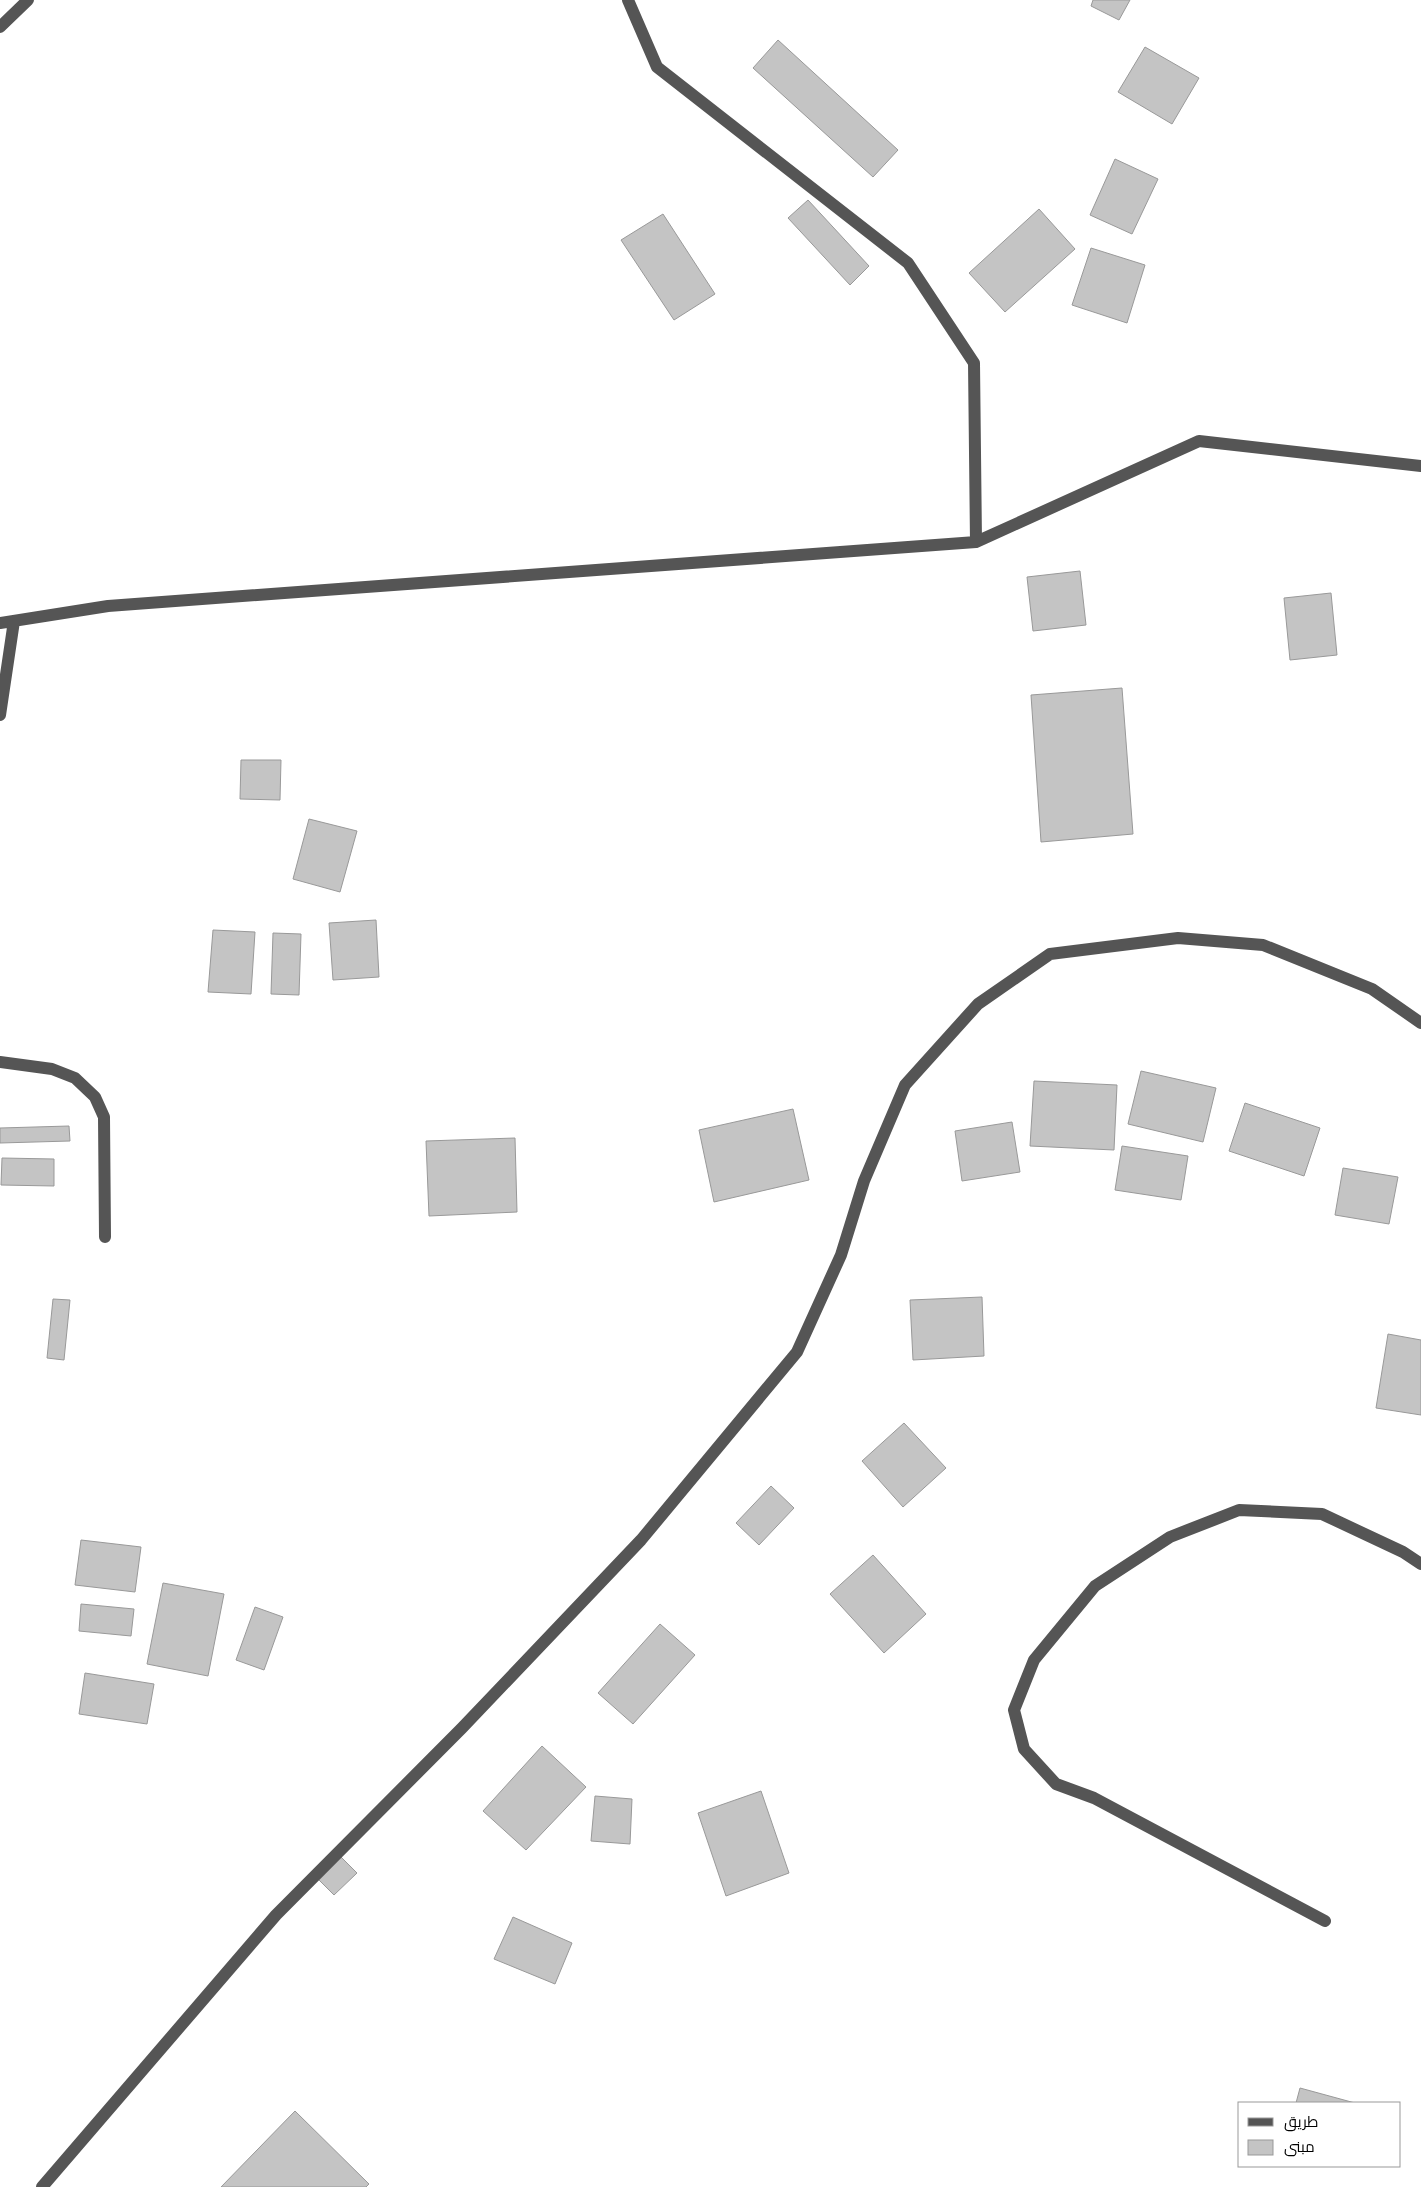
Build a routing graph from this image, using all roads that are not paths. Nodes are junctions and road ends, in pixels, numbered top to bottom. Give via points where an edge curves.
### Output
1 (28, 0) edge
2 (628, 0) edge
3 (0, 27) edge
4 (1421, 466) edge
5 (976, 542) junction
6 (14, 622) junction
7 (0, 623) edge
8 (0, 715) edge
9 (1421, 1022) edge
10 (0, 1062) edge
11 (105, 1237) dead end
12 (1421, 1564) edge
13 (1325, 1922) dead end
14 (42, 2187) edge

1 - 3 street
2 - 5 street via 657,67 908,263 974,363
4 - 5 street via 1199,442
5 - 6 street via 108,606
6 - 7 street
6 - 8 street
9 - 14 street via 1372,989 1264,945 1178,938 1050,954 978,1004 905,1085 864,1181 841,1255 797,1352 641,1540 462,1728 276,1915
10 - 11 street via 60,1072 75,1078 95,1097 104,1117
12 - 13 street via 1404,1552 1322,1514 1240,1510 1170,1537 1095,1586 1034,1660 1014,1710 1024,1749 1056,1784 1094,1798

